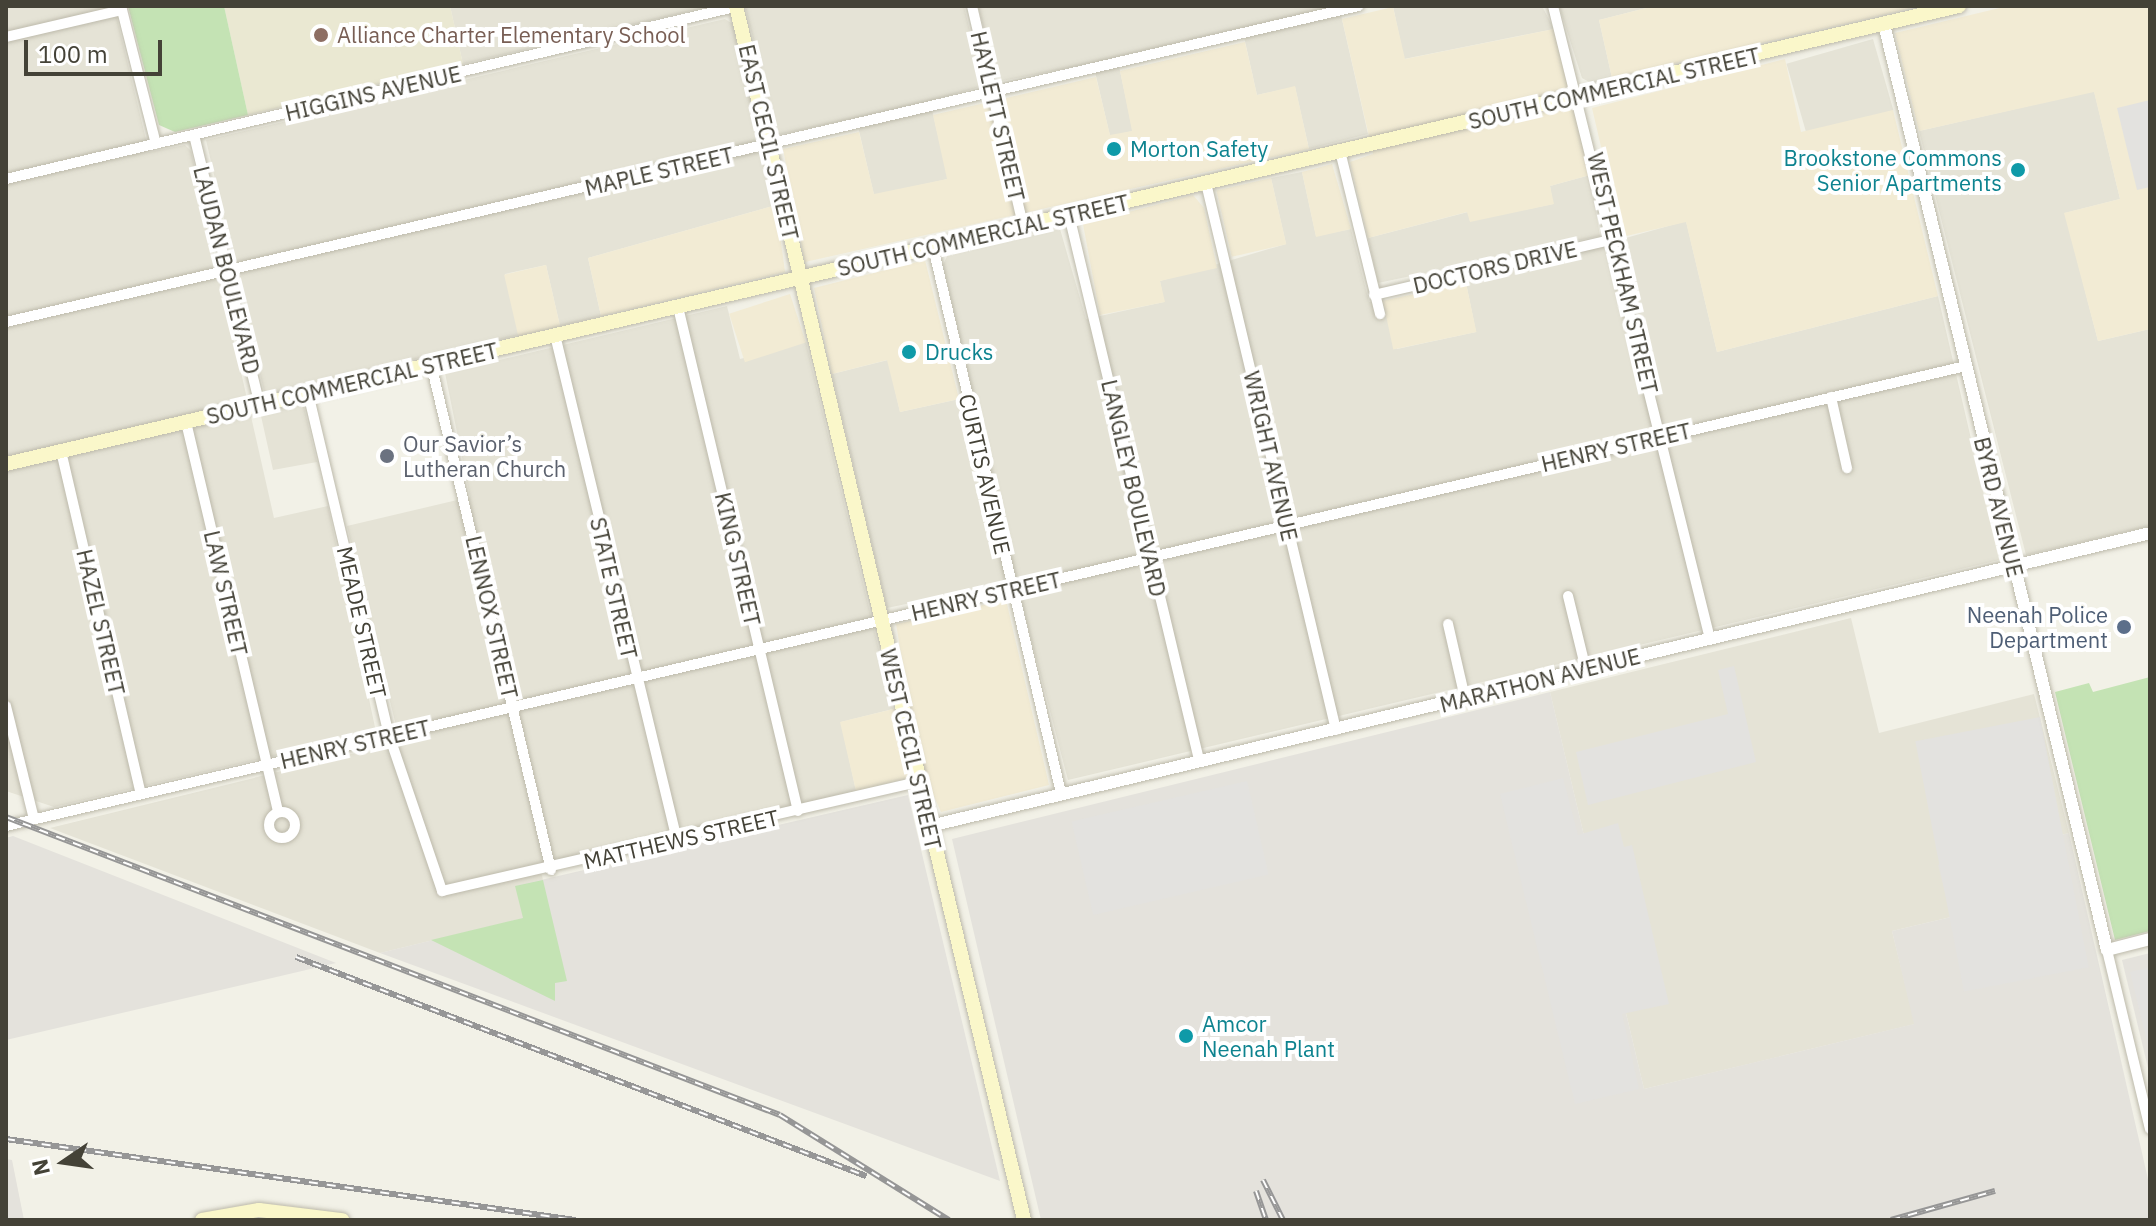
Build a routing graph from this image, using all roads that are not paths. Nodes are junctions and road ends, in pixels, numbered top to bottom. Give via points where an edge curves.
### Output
1 (737, 6) edge
2 (972, 6) edge
3 (1359, 6) edge
4 (1553, 6) edge
5 (1959, 6) edge
6 (121, 8) edge
7 (1884, 24) junction
8 (6, 37) edge
9 (992, 93) junction
10 (1579, 95) junction
11 (194, 135) junction
12 (156, 144) junction
13 (770, 145) junction
14 (1340, 151) junction
15 (6, 179) edge
16 (1206, 183) junction
17 (1069, 215) junction
18 (1023, 226) junction
19 (1615, 239) junction
20 (933, 247) junction
21 (227, 271) junction
22 (801, 277) junction
23 (1374, 295) junction
24 (678, 307) junction
25 (1380, 314) dead end
26 (6, 322) edge
27 (555, 335) junction
28 (431, 364) junction
29 (1965, 366) junction
30 (308, 393) junction
31 (1831, 397) junction
32 (260, 405) junction
33 (186, 422) junction
34 (1661, 436) junction
35 (61, 451) junction
36 (6, 464) edge
37 (1847, 468) dead end
38 (1287, 525) junction
39 (2150, 533) edge
40 (1150, 557) junction
41 (2014, 566) junction
42 (1013, 589) junction
43 (1568, 596) dead end
44 (881, 621) junction
45 (1448, 624) dead end
46 (1710, 639) junction
47 (759, 648) junction
48 (1586, 670) junction
49 (635, 678) junction
50 (1465, 698) junction
51 (6, 706) edge
52 (513, 706) junction
53 (1336, 730) junction
54 (389, 735) junction
55 (1199, 760) junction
56 (266, 765) junction
57 (919, 782) junction
58 (1061, 793) junction
59 (141, 794) junction
60 (798, 811) junction
61 (278, 812) dead end
62 (34, 819) junction
63 (6, 826) edge
64 (930, 826) junction
65 (677, 840) junction
66 (551, 870) junction
67 (442, 891) joint
68 (2150, 939) edge
69 (2107, 950) junction
70 (2147, 1100) edge
71 (2150, 1129) edge
72 (309, 1218) edge
73 (202, 1220) edge
74 (342, 1220) edge
75 (1024, 1220) edge

1 - 11 street, HIGGINS AVENUE
1 - 13 main road, EAST CECIL STREET
2 - 9 street, HAYLETT STREET
3 - 9 street, MAPLE STREET
4 - 10 street, WEST PECKHAM STREET
5 - 7 main road, SOUTH COMMERCIAL STREET
6 - 8 street
6 - 12 street
7 - 10 main road, SOUTH COMMERCIAL STREET
7 - 29 street, BYRD AVENUE
9 - 13 street, MAPLE STREET
9 - 18 street, HAYLETT STREET
10 - 14 main road, SOUTH COMMERCIAL STREET
10 - 19 street, WEST PECKHAM STREET
11 - 12 street, HIGGINS AVENUE
11 - 21 street, LAUDAN BOULEVARD
12 - 15 street, HIGGINS AVENUE
13 - 21 street, MAPLE STREET
13 - 22 main road, EAST CECIL STREET
14 - 16 main road, SOUTH COMMERCIAL STREET
14 - 23 street
16 - 17 main road, SOUTH COMMERCIAL STREET
16 - 38 street, WRIGHT AVENUE
17 - 18 main road, SOUTH COMMERCIAL STREET
17 - 40 street, LANGLEY BOULEVARD
18 - 20 main road, SOUTH COMMERCIAL STREET
19 - 23 street, DOCTORS DRIVE
19 - 34 street, WEST PECKHAM STREET
20 - 22 main road, SOUTH COMMERCIAL STREET
20 - 42 street, CURTIS AVENUE
21 - 26 street, MAPLE STREET
21 - 32 street, LAUDAN BOULEVARD
22 - 24 main road, SOUTH COMMERCIAL STREET
22 - 44 main road, WEST CECIL STREET
23 - 25 street
24 - 27 main road, SOUTH COMMERCIAL STREET
24 - 47 street, KING STREET
27 - 28 main road, SOUTH COMMERCIAL STREET
27 - 49 street, STATE STREET
28 - 30 main road, SOUTH COMMERCIAL STREET
28 - 52 street, LENNOX STREET
29 - 31 street, HENRY STREET
29 - 41 street, BYRD AVENUE
30 - 32 main road, SOUTH COMMERCIAL STREET
30 - 54 street, MEADE STREET
31 - 34 street, HENRY STREET
31 - 37 street
32 - 33 main road, SOUTH COMMERCIAL STREET
33 - 35 main road, SOUTH COMMERCIAL STREET
33 - 56 street, LAW STREET
34 - 38 street, HENRY STREET
34 - 46 street, WEST PECKHAM STREET
35 - 36 main road, SOUTH COMMERCIAL STREET
35 - 59 street, HAZEL STREET
38 - 40 street, HENRY STREET
38 - 53 street, WRIGHT AVENUE
39 - 41 street, MARATHON AVENUE
40 - 42 street, HENRY STREET
40 - 55 street, LANGLEY BOULEVARD
41 - 46 street, MARATHON AVENUE
41 - 69 street, BYRD AVENUE
42 - 44 street, HENRY STREET
42 - 58 street, CURTIS AVENUE
43 - 48 street
44 - 47 street, HENRY STREET
44 - 57 main road, WEST CECIL STREET
45 - 50 street
46 - 48 street, MARATHON AVENUE
47 - 49 street, HENRY STREET
47 - 60 street, KING STREET
48 - 50 street, MARATHON AVENUE
49 - 52 street, HENRY STREET
49 - 65 street, STATE STREET
50 - 53 street, MARATHON AVENUE
51 - 62 street
52 - 54 street, HENRY STREET
52 - 66 street, LENNOX STREET
53 - 55 street, MARATHON AVENUE
54 - 56 street, HENRY STREET
54 - 67 street, MEADE STREET
55 - 58 street, MARATHON AVENUE
56 - 59 street, HENRY STREET
56 - 61 street, LAW STREET
57 - 60 street, MATTHEWS STREET
57 - 64 main road, WEST CECIL STREET
58 - 64 street, MARATHON AVENUE
59 - 62 street, HENRY STREET
60 - 65 street, MATTHEWS STREET
62 - 63 street, HENRY STREET
64 - 75 main road, WEST CECIL STREET
65 - 66 street, MATTHEWS STREET
66 - 67 street, MATTHEWS STREET
68 - 69 street
69 - 70 street, BYRD AVENUE
70 - 71 street, BYRD AVENUE
72 - 73 main road via 259,1210
72 - 74 main road

